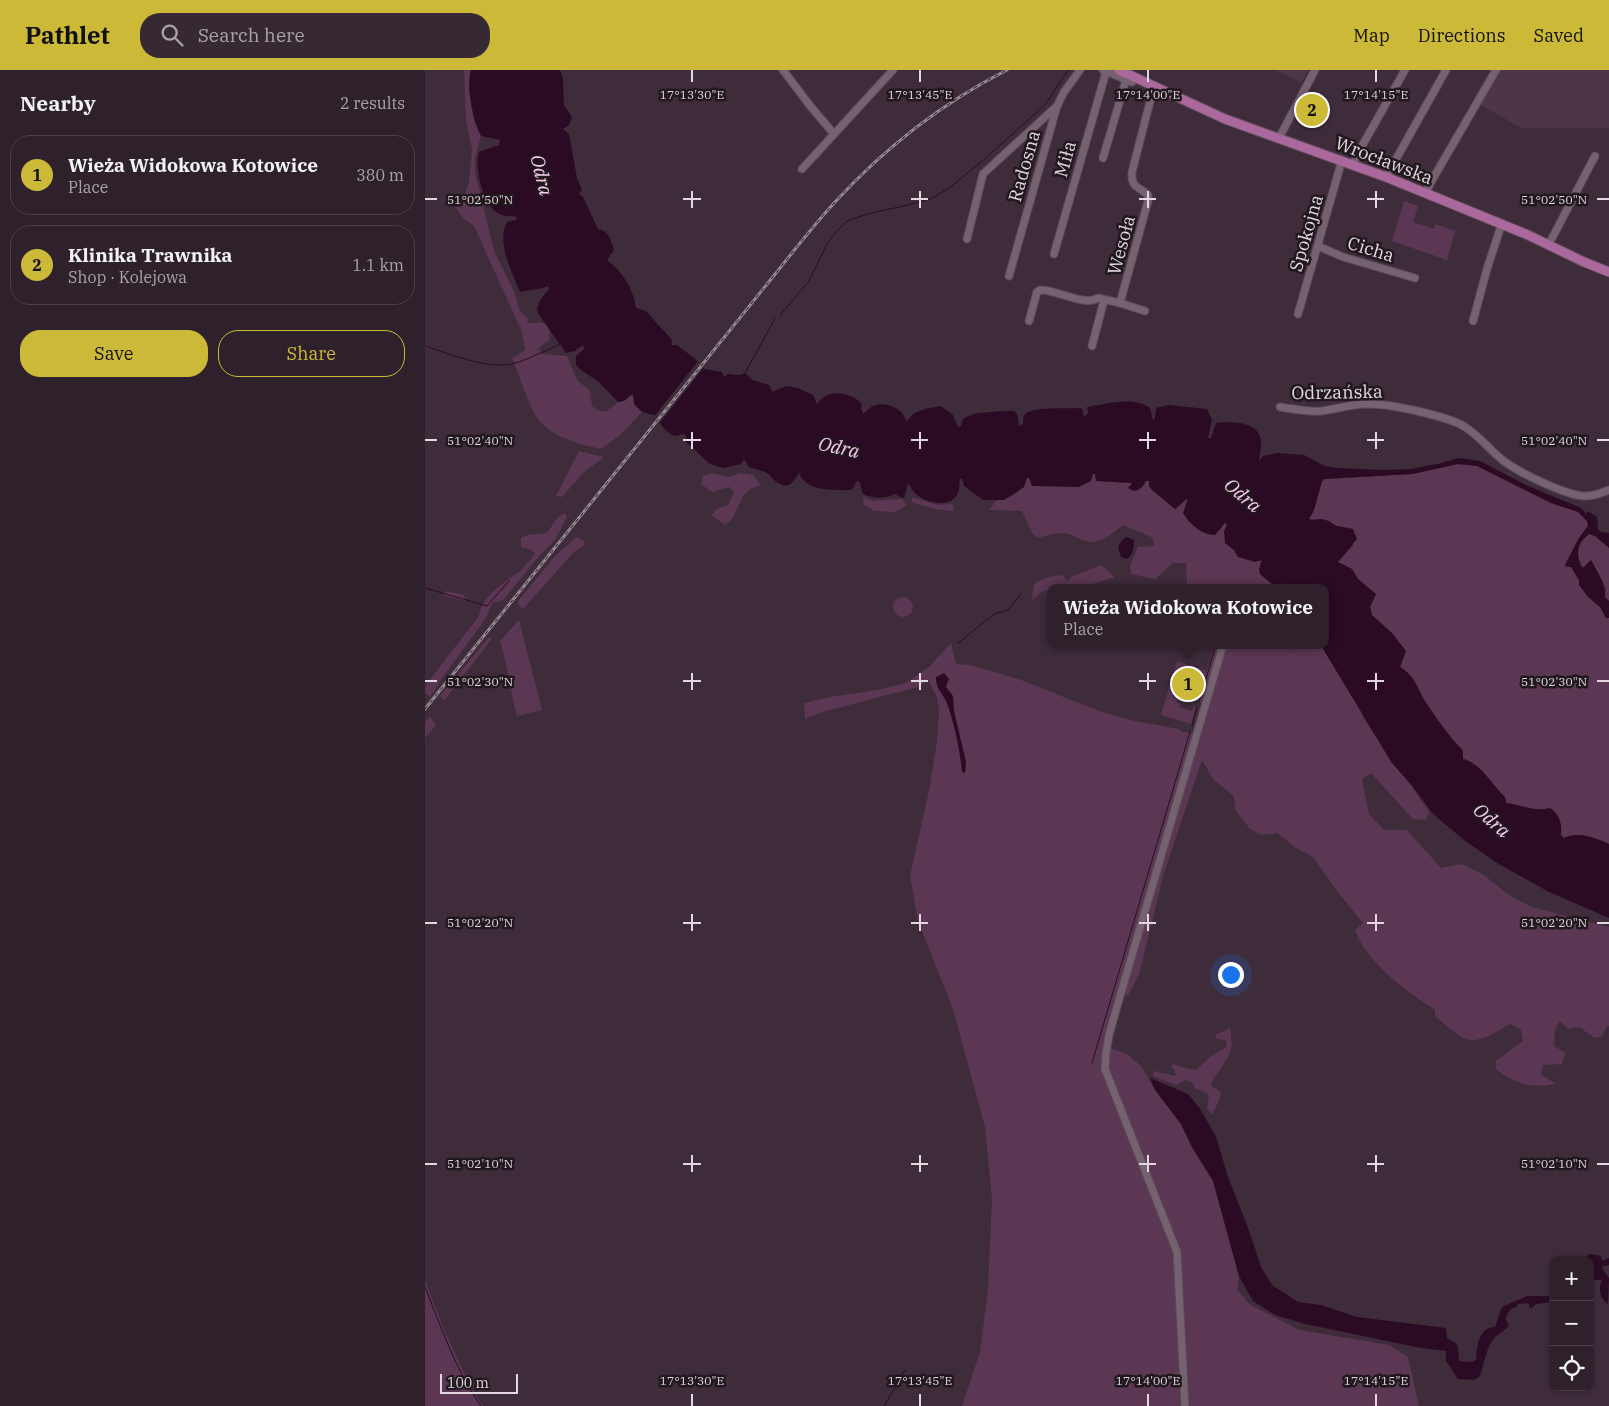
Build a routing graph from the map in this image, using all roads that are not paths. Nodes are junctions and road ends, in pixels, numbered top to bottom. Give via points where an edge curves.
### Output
1 (783, 70) edge
2 (893, 70) edge
3 (1080, 70) edge
4 (1119, 70) edge
5 (1315, 70) edge
6 (1405, 70) edge
7 (1446, 70) edge
8 (1496, 70) edge
9 (1104, 71) edge
10 (1130, 78) junction
11 (1155, 86) junction
12 (1057, 106) junction
13 (834, 134) junction
14 (1279, 138) junction
15 (1595, 156) dead end
16 (1103, 158) dead end
17 (1342, 160) junction
18 (1353, 164) junction
19 (802, 169) dead end
20 (1386, 177) junction
21 (1427, 193) junction
22 (1502, 223) junction
23 (967, 239) dead end
24 (1549, 244) junction
25 (1318, 246) junction
26 (1054, 254) dead end
27 (1609, 272) edge
28 (1009, 276) dead end
29 (1415, 278) dead end
30 (1104, 300) junction
31 (1120, 303) junction
32 (1145, 311) dead end
33 (1298, 314) dead end
34 (1029, 321) dead end
35 (1473, 321) dead end
36 (1092, 346) dead end
37 (1280, 408) dead end
38 (1609, 490) edge
39 (1222, 649) edge
40 (1185, 1406) edge

1 - 13 street
2 - 13 street
3 - 12 street, Radosna
4 - 10 main road, Wrocławska
5 - 14 street
6 - 18 street
7 - 20 street
8 - 21 street
9 - 10 street
9 - 26 street, Miła
10 - 11 main road, Wrocławska
10 - 16 street
11 - 14 main road, Wrocławska
11 - 31 street, Wesoła via 1131,179 1148,195 1148,201
12 - 23 street via 983,174
12 - 28 street, Radosna
13 - 19 street
14 - 17 main road, Wrocławska
15 - 24 street
17 - 18 main road, Wrocławska
17 - 25 street, Spokojna
18 - 20 main road, Wrocławska
20 - 21 main road, Wrocławska
21 - 22 main road, Wrocławska
22 - 24 main road, Wrocławska
22 - 35 street
24 - 27 main road, Wrocławska
25 - 29 street, Cicha via 1343,257
25 - 33 street, Spokojna
30 - 31 street, Wesoła
30 - 34 street, Wesoła via 1098,298 1094,301 1039,290
30 - 36 street
31 - 32 street, Wesoła
37 - 38 street, Odrzańska via 1321,411 1380,404 1419,412 1460,424 1478,436 1502,460 1550,485 1581,496
39 - 40 street via 1118,1003 1105,1069 1177,1252

